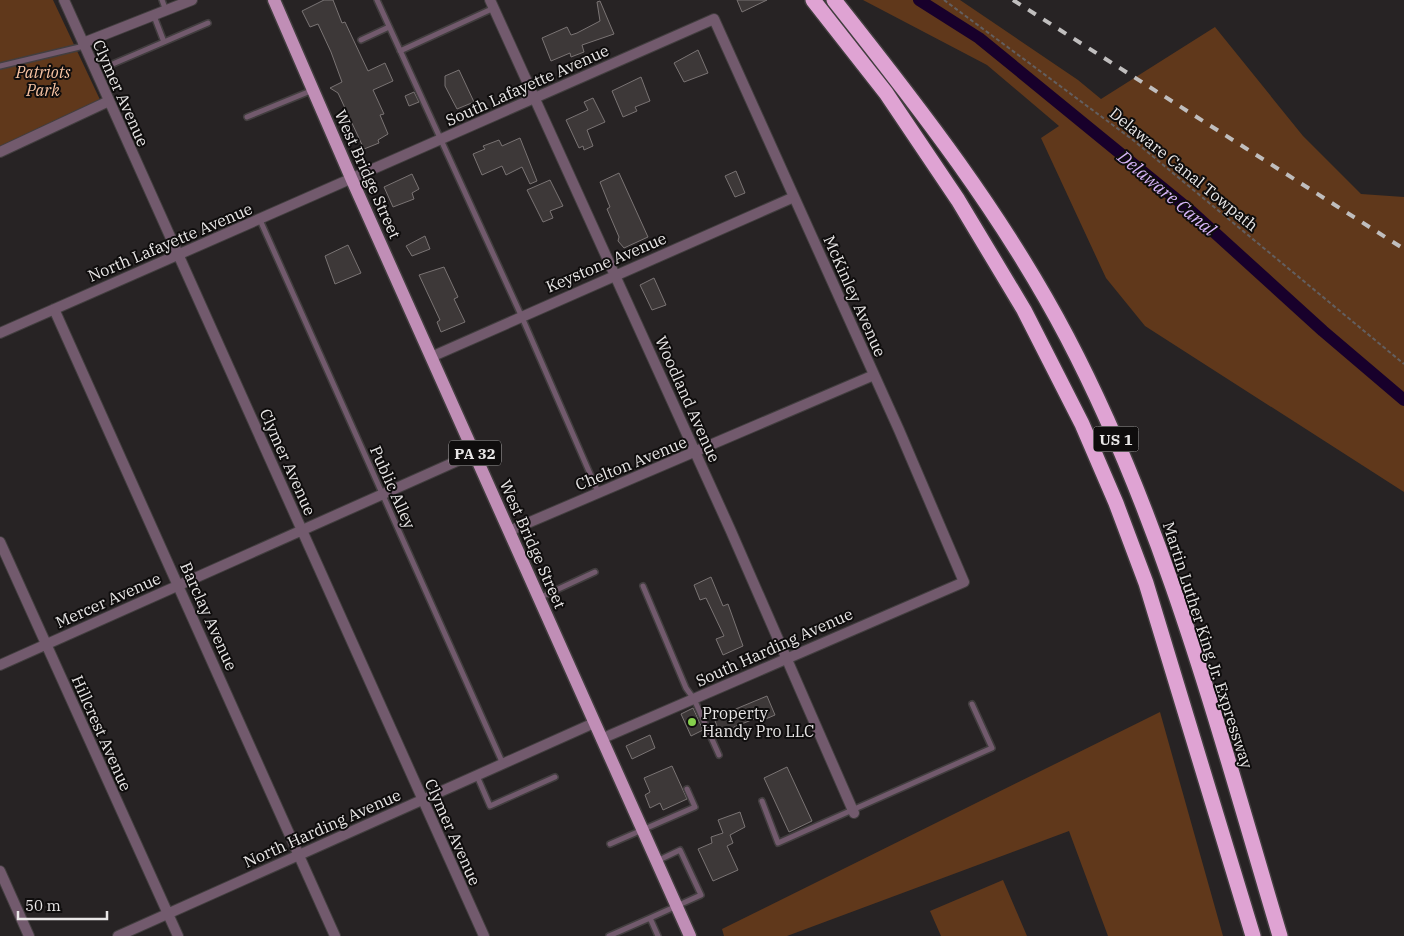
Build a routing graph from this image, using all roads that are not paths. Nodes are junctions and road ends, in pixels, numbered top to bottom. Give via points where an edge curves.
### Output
1 (64, 0) edge
2 (162, 0) edge
3 (192, 0) edge
4 (377, 0) edge
5 (813, 0) edge
6 (834, 0) edge
7 (278, 1) edge
8 (492, 4) edge
9 (166, 11) junction
10 (154, 16) junction
11 (714, 19) joint
12 (208, 23) dead end
13 (389, 27) junction
14 (361, 40) dead end
15 (164, 42) junction
16 (84, 44) junction
17 (400, 51) junction
18 (0, 66) edge
19 (108, 66) dead end
20 (313, 90) junction
21 (536, 98) junction
22 (109, 101) junction
23 (246, 117) dead end
24 (442, 139) junction
25 (0, 152) edge
26 (352, 180) junction
27 (794, 196) junction
28 (260, 220) junction
29 (177, 255) junction
30 (616, 275) junction
31 (54, 309) junction
32 (521, 315) junction
33 (0, 333) edge
34 (431, 356) junction
35 (874, 375) junction
36 (696, 452) junction
37 (474, 453) junction
38 (598, 492) junction
39 (382, 494) junction
40 (302, 530) junction
41 (509, 531) junction
42 (0, 542) edge
43 (596, 572) dead end
44 (959, 584) joint
45 (178, 586) junction
46 (643, 586) dead end
47 (539, 599) junction
48 (46, 644) junction
49 (786, 658) junction
50 (0, 664) edge
51 (694, 699) junction
52 (972, 704) dead end
53 (594, 723) junction
54 (601, 739) junction
55 (719, 755) dead end
56 (503, 764) junction
57 (477, 776) junction
58 (555, 777) dead end
59 (687, 790) dead end
60 (422, 801) junction
61 (762, 801) dead end
62 (853, 812) junction
63 (642, 830) junction
64 (610, 844) dead end
65 (299, 855) junction
66 (656, 861) junction
67 (0, 871) edge
68 (677, 906) junction
69 (168, 913) junction
70 (650, 918) junction
71 (29, 936) edge
72 (118, 936) edge
73 (178, 936) edge
74 (335, 936) edge
75 (484, 936) edge
76 (609, 936) edge
77 (658, 936) edge
78 (690, 936) edge
79 (1253, 936) edge
80 (1280, 936) edge

1 - 16 street, Clymer Avenue
2 - 9 lane
3 - 9 street
4 - 13 lane
5 - 79 highway, US 1 via 886,93 958,200 1024,310 1078,416 1146,583
6 - 80 highway, Martin Luther King Jr. Expressway / US 1 via 921,110 977,188 1045,298 1086,374 1139,494 1170,575
7 - 20 main road, West Bridge Street / PA 32
8 - 17 lane
8 - 21 street, Woodland Avenue
9 - 10 street
10 - 15 lane
10 - 16 street
11 - 21 street, South Lafayette Avenue
11 - 27 street, McKinley Avenue
12 - 15 lane
13 - 14 lane
13 - 17 lane
15 - 19 lane
16 - 18 lane
16 - 22 street, Clymer Avenue
17 - 24 lane
20 - 23 lane
20 - 26 main road, West Bridge Street / PA 32
21 - 24 street, South Lafayette Avenue
21 - 30 street, Woodland Avenue
22 - 25 street
22 - 29 street, Clymer Avenue
24 - 26 street, South Lafayette Avenue
24 - 32 lane
26 - 28 street, North Lafayette Avenue
26 - 34 main road, West Bridge Street / PA 32
27 - 30 street, Keystone Avenue
27 - 35 street, McKinley Avenue
28 - 29 street, North Lafayette Avenue
28 - 39 lane, Public Alley
29 - 31 street, North Lafayette Avenue
29 - 40 street, Clymer Avenue
30 - 32 street, Keystone Avenue
30 - 36 street, Woodland Avenue
31 - 33 street, North Lafayette Avenue
31 - 45 street, Barclay Avenue
32 - 34 street, Keystone Avenue
32 - 38 lane
34 - 37 main road, West Bridge Street / PA 32
35 - 36 street, Chelton Avenue
35 - 44 street, McKinley Avenue via 964,582
36 - 38 street, Chelton Avenue
36 - 49 street, Woodland Avenue
37 - 39 street, Mercer Avenue
37 - 41 main road, West Bridge Street / PA 32
38 - 41 street, Chelton Avenue
39 - 40 street, Mercer Avenue
39 - 56 lane, Public Alley
40 - 45 street, Mercer Avenue
40 - 60 street, Clymer Avenue
41 - 47 main road, West Bridge Street / PA 32
42 - 48 street, Hillcrest Avenue
43 - 47 lane
44 - 49 street, South Harding Avenue
45 - 48 street, Mercer Avenue
45 - 65 street, Barclay Avenue
46 - 51 lane via 686,688
47 - 53 main road, West Bridge Street / PA 32
48 - 50 street, Mercer Avenue
48 - 69 street, Hillcrest Avenue
49 - 51 street, South Harding Avenue
49 - 62 street, Woodland Avenue
51 - 54 street, South Harding Avenue
51 - 55 lane
52 - 62 lane via 992,748
53 - 54 main road, West Bridge Street / PA 32
53 - 56 street, North Harding Avenue
54 - 63 main road, West Bridge Street / PA 32
56 - 57 street, North Harding Avenue
57 - 58 lane via 490,806
57 - 60 street, North Harding Avenue
59 - 63 lane via 695,807
60 - 65 street, North Harding Avenue
60 - 75 street, Clymer Avenue
61 - 62 lane via 778,843
63 - 64 lane
63 - 66 main road, West Bridge Street / PA 32
65 - 69 street, North Harding Avenue
65 - 74 street, Barclay Avenue
66 - 68 main road, West Bridge Street / PA 32
66 - 68 lane via 680,850 701,895
67 - 71 street
68 - 70 lane
68 - 78 main road, West Bridge Street / PA 32
69 - 72 street, North Harding Avenue
69 - 73 street, Hillcrest Avenue
70 - 76 lane
70 - 77 lane

